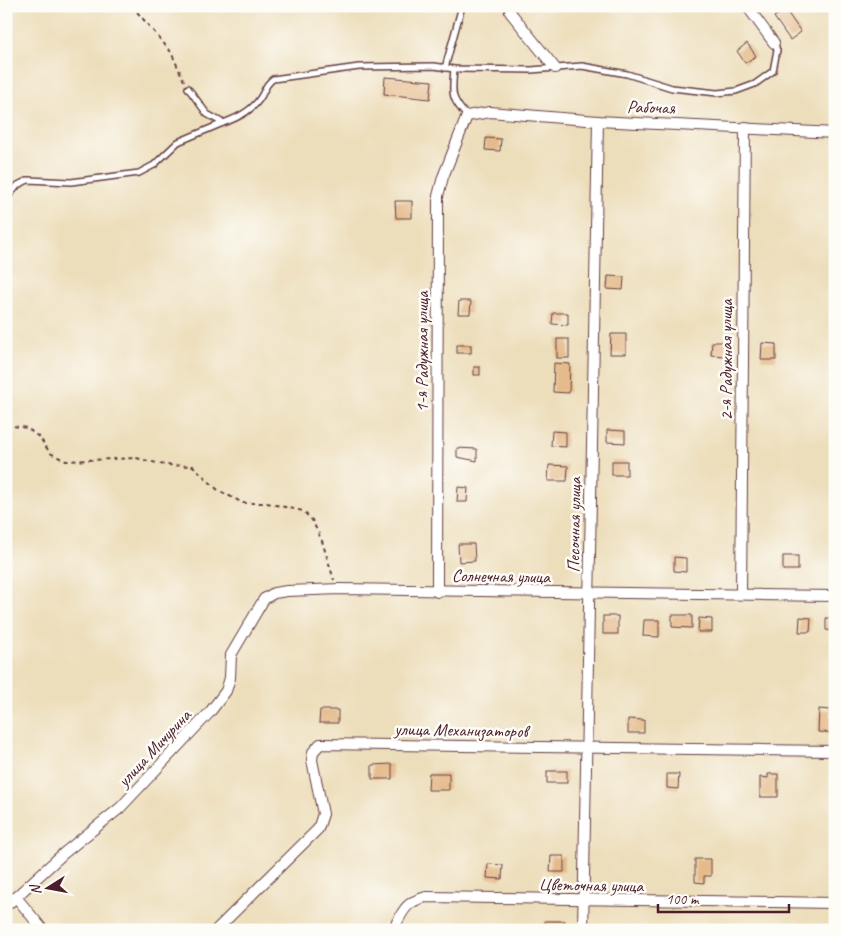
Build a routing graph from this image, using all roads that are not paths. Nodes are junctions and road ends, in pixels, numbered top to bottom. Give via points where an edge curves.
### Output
1 (462, 6) edge
2 (747, 6) edge
3 (510, 12) dead end
4 (774, 43) joint
5 (444, 68) junction
6 (555, 68) junction
7 (454, 69) junction
8 (188, 88) road end
9 (467, 116) junction
10 (598, 121) junction
11 (223, 123) junction
12 (745, 126) junction
13 (835, 133) edge
14 (6, 199) edge
15 (287, 591) joint
16 (437, 592) junction
17 (590, 594) junction
18 (741, 594) junction
19 (835, 596) edge
20 (586, 748) junction
21 (835, 751) edge
22 (16, 897) junction
23 (584, 901) junction
24 (835, 903) edge
25 (6, 906) edge
26 (43, 930) edge
27 (216, 930) edge
28 (393, 930) edge
29 (583, 930) edge

1 - 5 lane
2 - 4 street
3 - 6 street
4 - 6 lane via 777,50 773,71 755,84 736,91 717,93 672,88 627,74 582,66
5 - 7 lane
5 - 11 lane via 359,67 273,79 251,109
6 - 7 lane
7 - 9 lane via 452,94 455,104
8 - 11 lane via 207,114
9 - 10 street, Рабочая via 490,112
9 - 16 street, 1-я Радужная улица via 442,177 438,196
10 - 12 street, Рабочая
10 - 17 street, Песочная улица
11 - 14 lane via 178,142 154,165 139,173 71,182 28,180 18,185
12 - 13 street, Рабочая
12 - 18 street, 2-я Радужная улица
15 - 16 street, Солнечная улица
15 - 22 street, улица Мичурина via 274,592 264,599 231,656 226,691 210,712 120,808
16 - 17 street, Солнечная улица
17 - 18 street, Солнечная улица
17 - 20 street, Песочная улица
18 - 19 street, Солнечная улица
20 - 21 street, улица Механизаторов
20 - 23 street, Песочная улица
20 - 27 street, улица Механизаторов via 320,744 313,752 312,760 323,814 318,829
22 - 25 street, улица Мичурина
22 - 26 street
23 - 24 street, Цветочная улица
23 - 28 street, Цветочная улица via 426,897 412,901
23 - 29 street, Песочная улица

